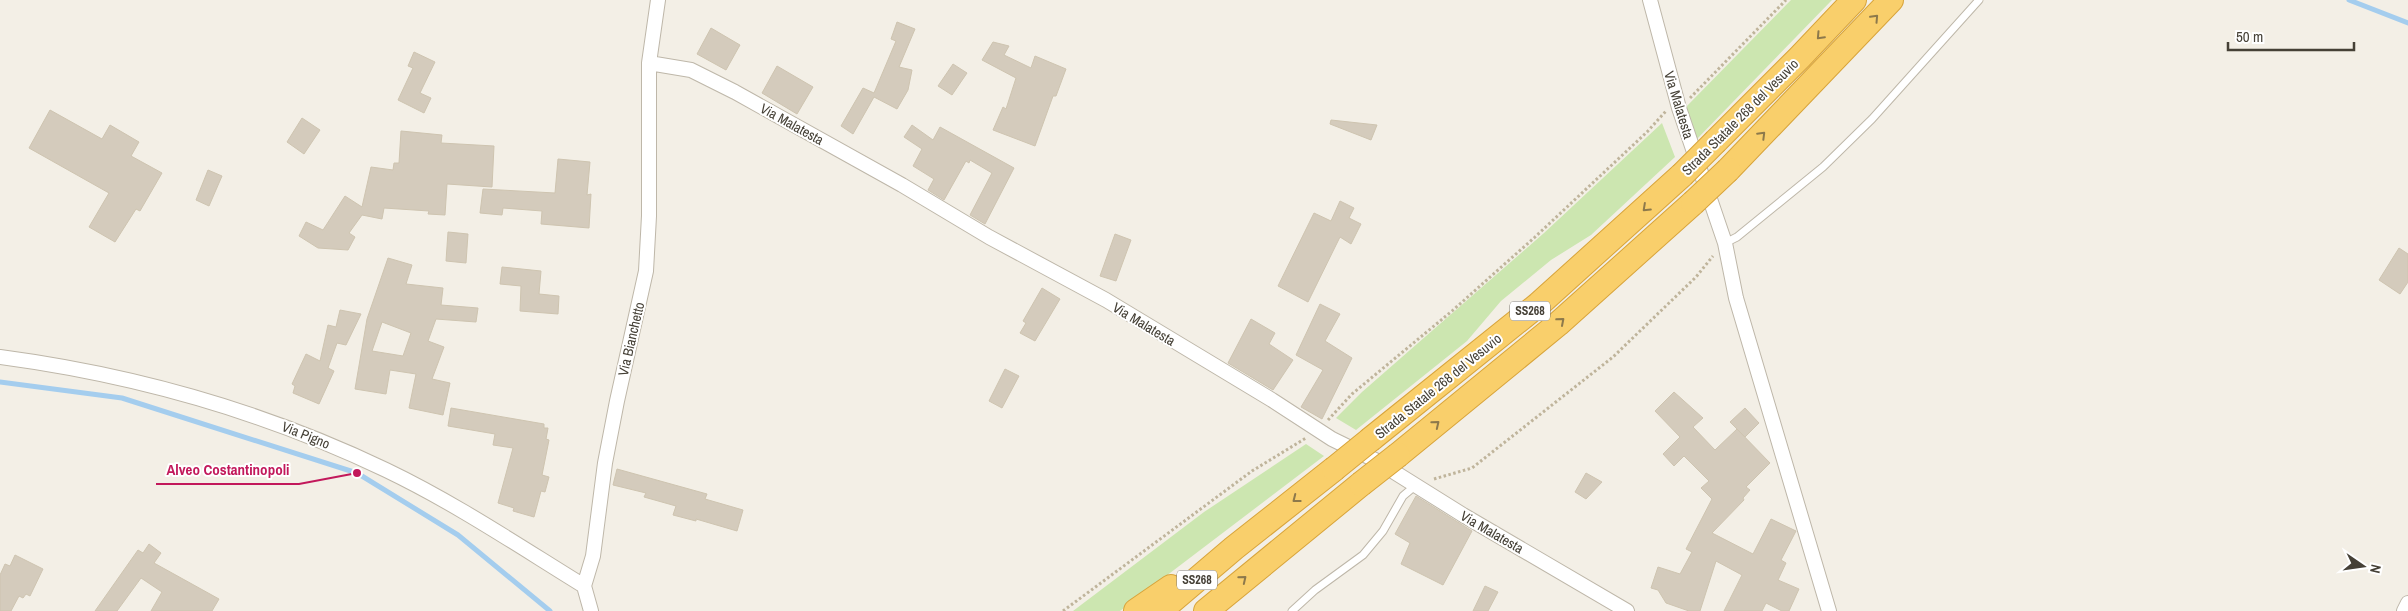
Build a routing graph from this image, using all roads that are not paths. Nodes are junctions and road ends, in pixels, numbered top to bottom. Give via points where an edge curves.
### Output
1 (658, 0) edge
2 (1650, 0) edge
3 (1854, 0) edge
4 (1892, 0) edge
5 (1978, 0) edge
6 (649, 64) junction
7 (1725, 243) junction
8 (0, 357) edge
9 (1416, 485) junction
10 (1234, 548) junction
11 (584, 586) junction
12 (2408, 603) edge
13 (591, 611) edge
14 (1136, 611) edge
15 (1160, 611) edge
16 (1206, 611) edge
17 (1292, 611) edge
18 (1627, 611) edge
19 (1828, 611) edge
20 (2404, 611) edge

1 - 6 street, Via Bianchetto
2 - 7 street, Via Malatesta via 1679,108
3 -> 10 highway, Strada Statale 268 del Vesuvio / SS268, bridge via 1716,141 1572,276
16 -> 4 highway, Strada Statale 268 del Vesuvio / SS268, bridge via 1558,324 1694,203
5 - 7 lane via 1872,119 1823,167 1737,237
6 - 9 street, Via Malatesta via 691,70 735,92 1106,300 1318,430
6 - 11 street, Via Bianchetto via 650,168 646,271 615,410 593,556
7 - 19 street, Via Malatesta via 1736,298
8 - 11 street, Via Pigno via 100,372 220,403 272,421 419,487
9 - 17 lane via 1402,496 1383,531 1363,555
9 - 18 street, Via Malatesta via 1463,516
10 - 14 highway
10 - 15 highway, Strada Statale 268 del Vesuvio / SS268
11 - 13 street
12 - 20 street

